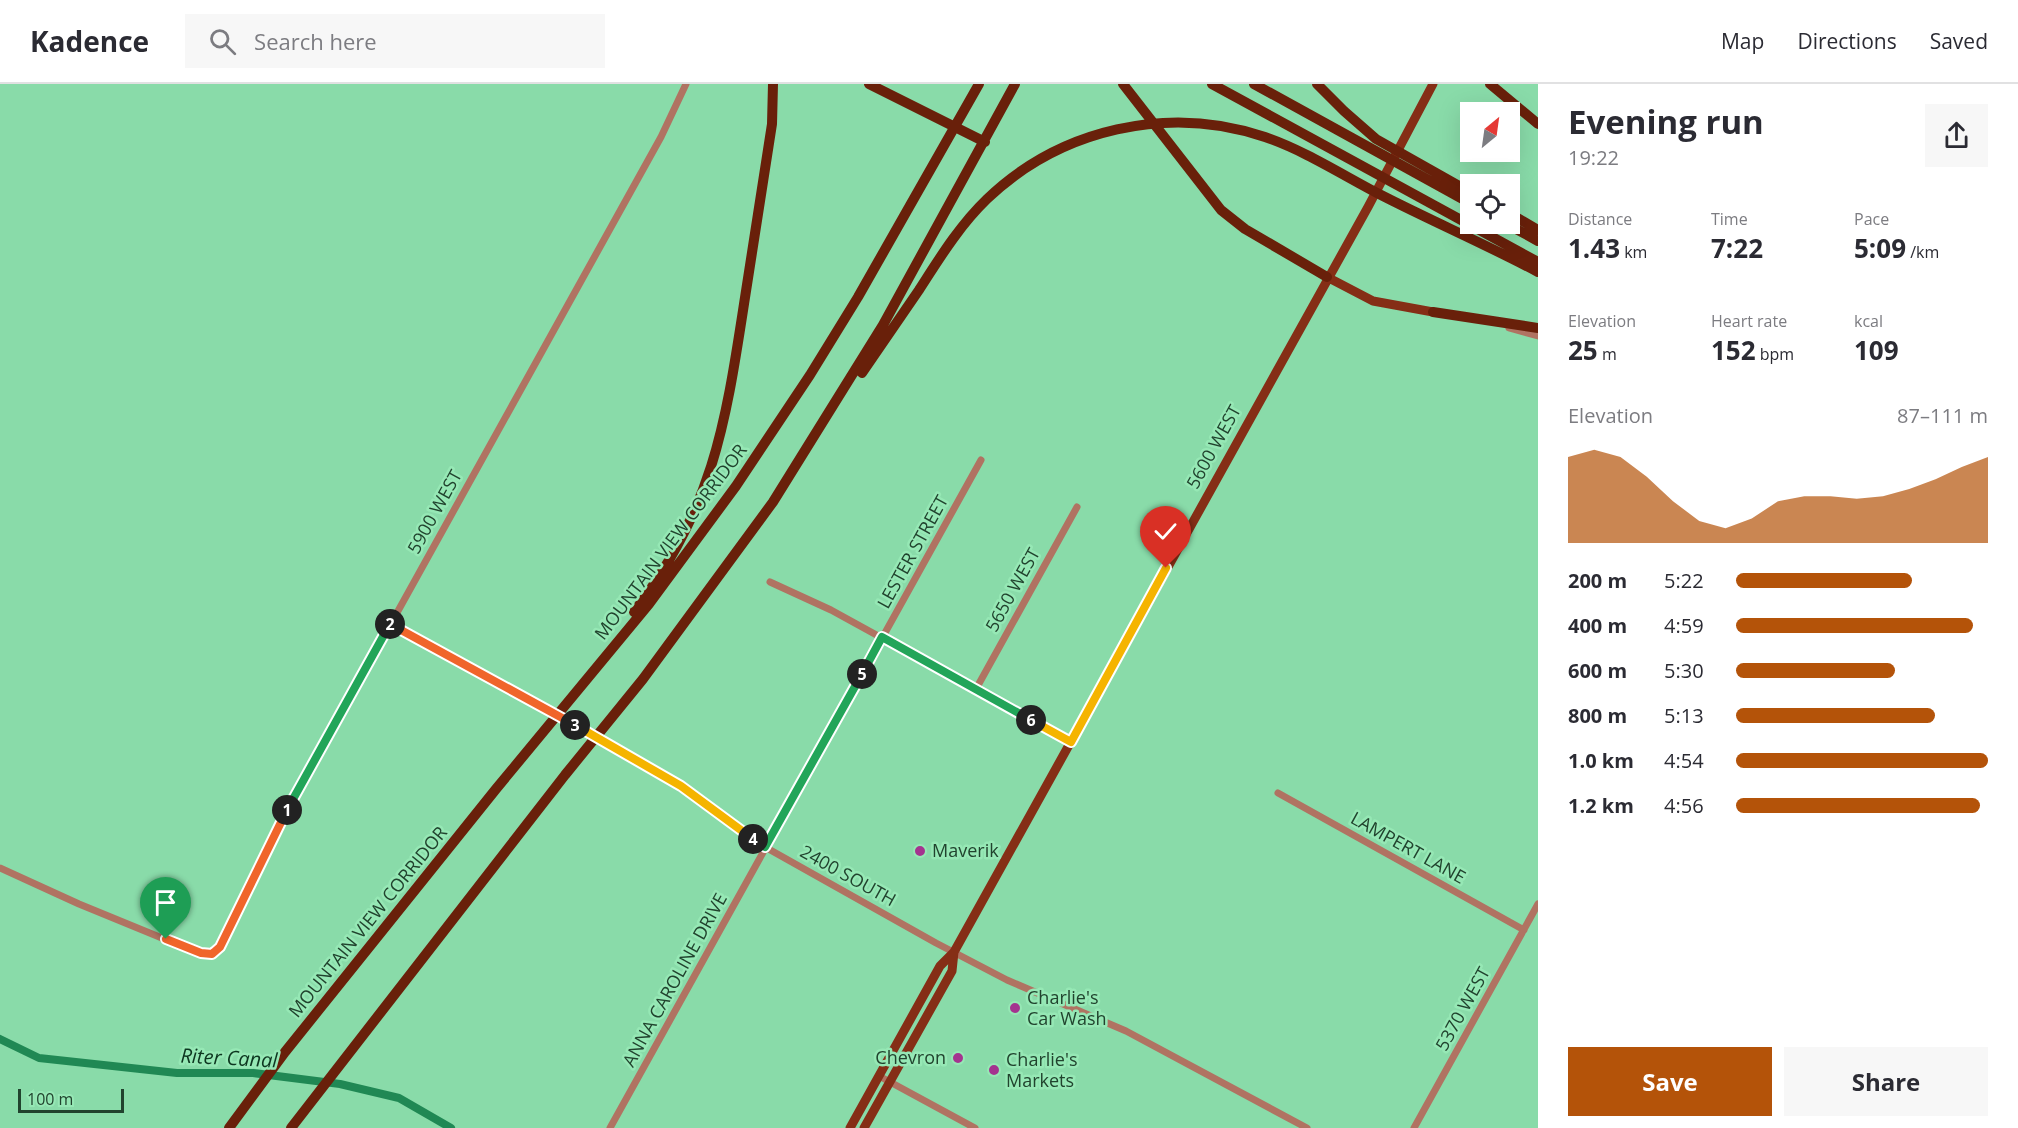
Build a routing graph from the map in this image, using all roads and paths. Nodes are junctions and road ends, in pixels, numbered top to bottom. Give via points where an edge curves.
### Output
1 (686, 84) edge
2 (773, 84) edge
3 (869, 84) edge
4 (979, 84) edge
5 (1015, 84) edge
6 (1123, 84) edge
7 (1212, 84) edge
8 (1254, 84) edge
9 (1317, 84) edge
10 (1323, 84) edge
11 (1433, 84) edge
12 (1490, 84) edge
13 (1335, 102) junction
14 (1538, 124) edge
15 (955, 128) junction
16 (985, 142) junction
17 (1460, 187) edge
18 (1460, 197) edge
19 (1520, 219) edge
20 (1538, 230) edge
21 (1520, 231) edge
22 (1538, 241) edge
23 (1538, 262) edge
24 (1538, 272) edge
25 (1327, 277) junction
26 (1433, 312) junction
27 (1538, 328) edge
28 (1538, 336) edge
29 (981, 460) dead end
30 (773, 502) junction
31 (1077, 507) dead end
32 (771, 582) dead end
33 (390, 623) junction
34 (882, 637) junction
35 (594, 669) junction
36 (976, 689) junction
37 (1071, 742) junction
38 (1278, 793) dead end
39 (765, 847) junction
40 (0, 868) edge
41 (1538, 904) edge
42 (1524, 930) junction
43 (954, 952) junction
44 (879, 1076) junction
45 (890, 1081) junction
46 (229, 1128) edge
47 (291, 1128) edge
48 (610, 1128) edge
49 (850, 1128) edge
50 (864, 1128) edge
51 (975, 1128) edge
52 (1307, 1128) edge
53 (1414, 1128) edge

1 - 33 street, 5900 WEST via 662,137
2 - 35 highway via 770,135 730,397 717,453 680,542
3 - 15 highway
4 - 15 highway, MOUNTAIN VIEW CORRIDOR
5 - 16 highway
6 - 25 highway via 1221,210 1245,229
7 - 23 highway
8 - 18 highway
9 - 13 highway
10 - 13 highway
11 - 25 main road, 5600 WEST
12 - 14 highway
13 - 17 highway via 1389,148
15 - 16 highway
15 - 35 highway, MOUNTAIN VIEW CORRIDOR via 858,297 765,445 649,604
16 - 30 highway via 883,325
19 - 20 highway
21 - 22 highway
24 - 30 highway via 1266,138 1226,127 1172,122 1132,126 1087,137 1048,154 1010,179 975,212
25 - 26 main road via 1373,301
25 - 37 main road, 5600 WEST
26 - 27 highway
26 - 28 street
29 - 34 street, LESTER STREET
30 - 47 highway via 643,679
31 - 36 street, 5650 WEST
32 - 34 street
33 - 39 street, 2400 SOUTH via 681,786
33 - 40 street, 5900 WEST via 286,811 223,943 212,954 196,952
34 - 36 street
34 - 39 street, LESTER STREET
35 - 46 highway, MOUNTAIN VIEW CORRIDOR via 285,1052
36 - 37 street
37 - 43 main road, 5600 WEST
38 - 42 street, LAMPERT LANE
39 - 43 street, 2400 SOUTH
39 - 48 street, ANNA CAROLINE DRIVE
41 - 42 street, 5370 WEST
42 - 53 street, 5370 WEST
43 - 44 main road, 5600 WEST via 940,966
43 - 45 main road, 5600 WEST via 952,971
43 - 52 street, 2400 SOUTH via 1014,983 1126,1030
44 - 45 street
44 - 49 main road, 5600 WEST
45 - 50 main road, 5600 WEST
45 - 51 street

